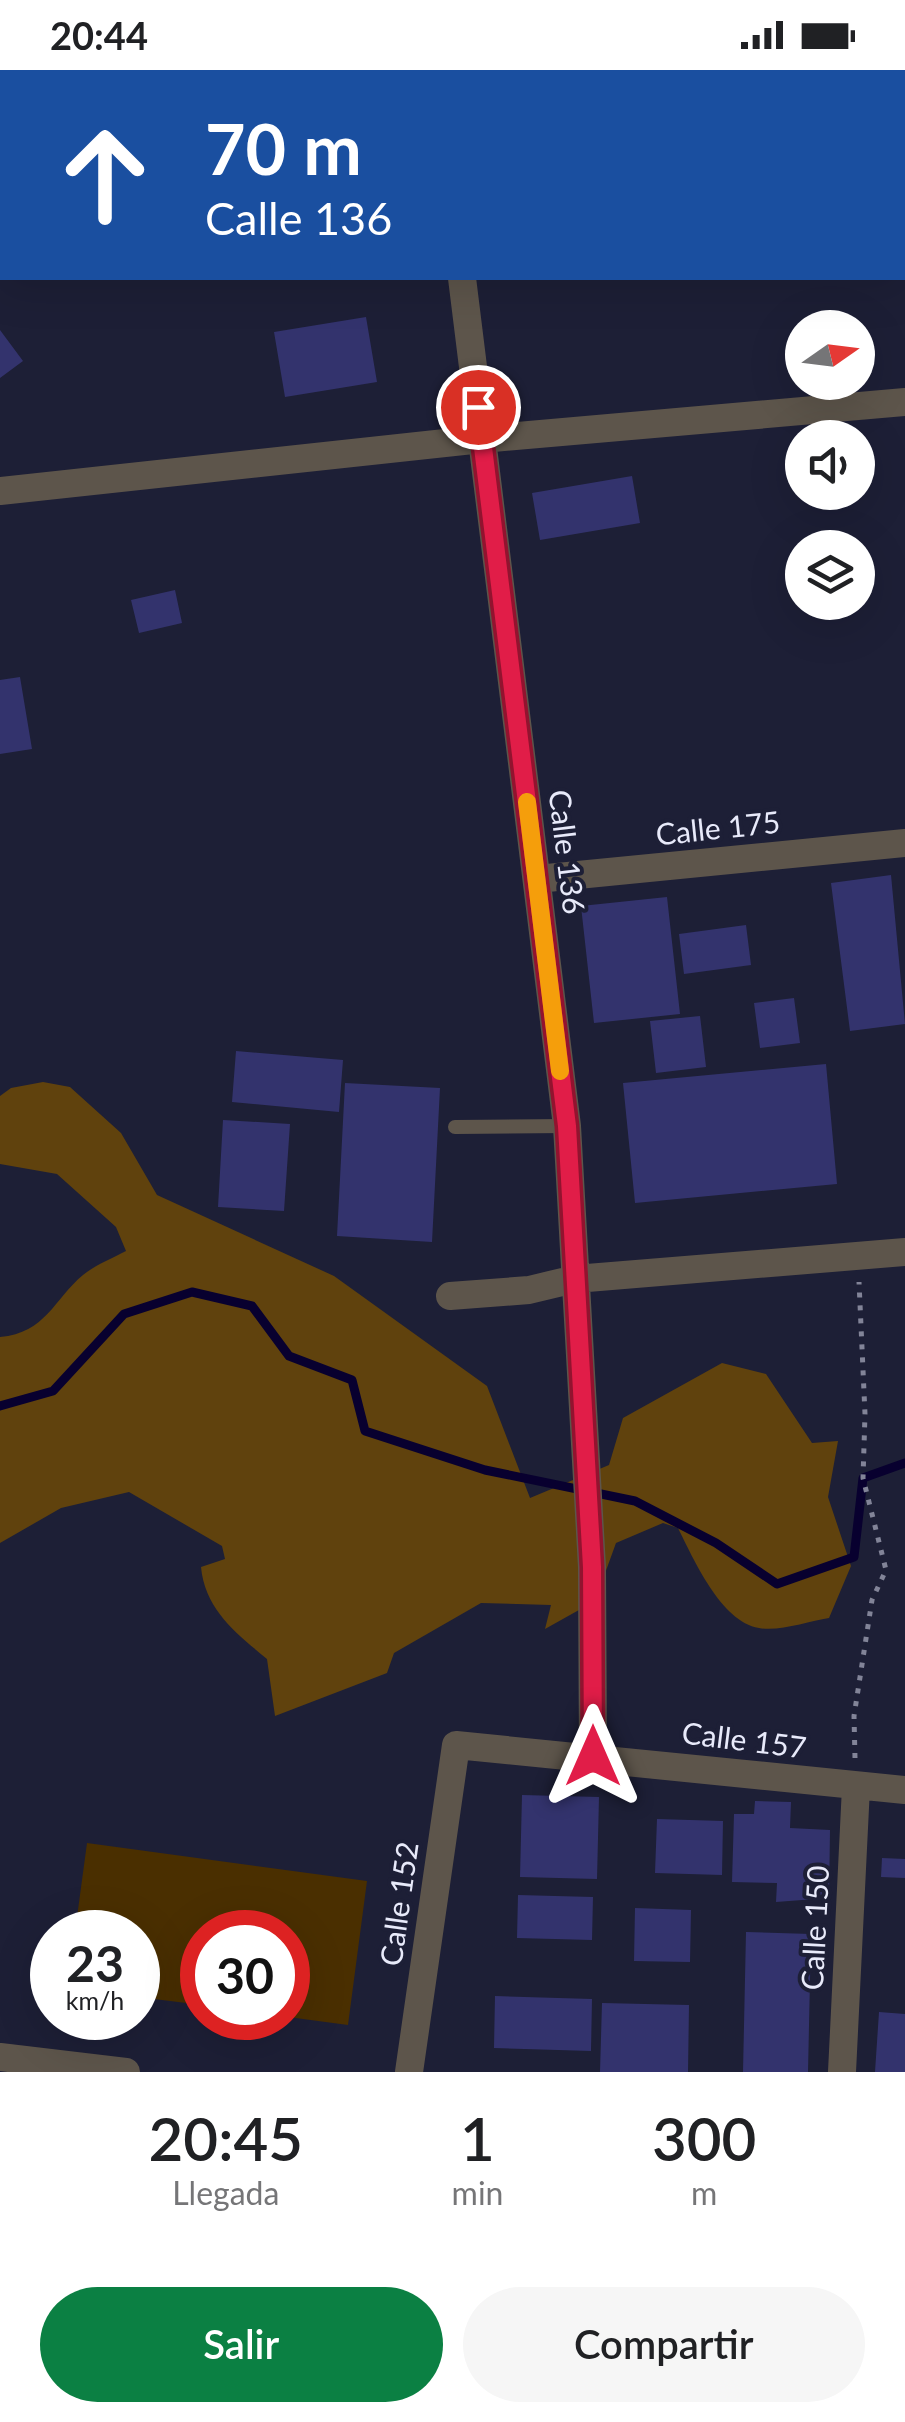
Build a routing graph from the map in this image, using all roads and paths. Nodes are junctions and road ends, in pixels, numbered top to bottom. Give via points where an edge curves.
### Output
1 (462, 280) edge
2 (905, 402) edge
3 (482, 440) junction
4 (0, 492) edge
5 (905, 843) edge
6 (536, 879) junction
7 (567, 1126) junction
8 (456, 1127) dead end
9 (905, 1252) edge
10 (858, 1259) junction
11 (576, 1279) junction
12 (450, 1296) dead end
13 (456, 1745) joint
14 (593, 1756) junction
15 (856, 1786) junction
16 (905, 1790) edge
17 (0, 2057) edge
18 (126, 2072) edge
19 (410, 2072) edge
20 (842, 2072) edge

1 - 3 street, Calle 136
2 - 3 street
3 - 4 street
3 - 6 street, Calle 136
5 - 6 street, Calle 175
6 - 7 street, Calle 136
7 - 8 lane
7 - 11 street, Calle 136
9 - 10 street
10 - 11 street
10 - 15 path via 863,1478 886,1570 872,1600 854,1716
11 - 12 street
11 - 14 street, Calle 136 via 592,1567
13 - 14 street, Calle 157
13 - 19 street, Calle 152
14 - 15 street, Calle 157
15 - 16 street, Calle 157
15 - 20 street, Calle 150
17 - 18 street

